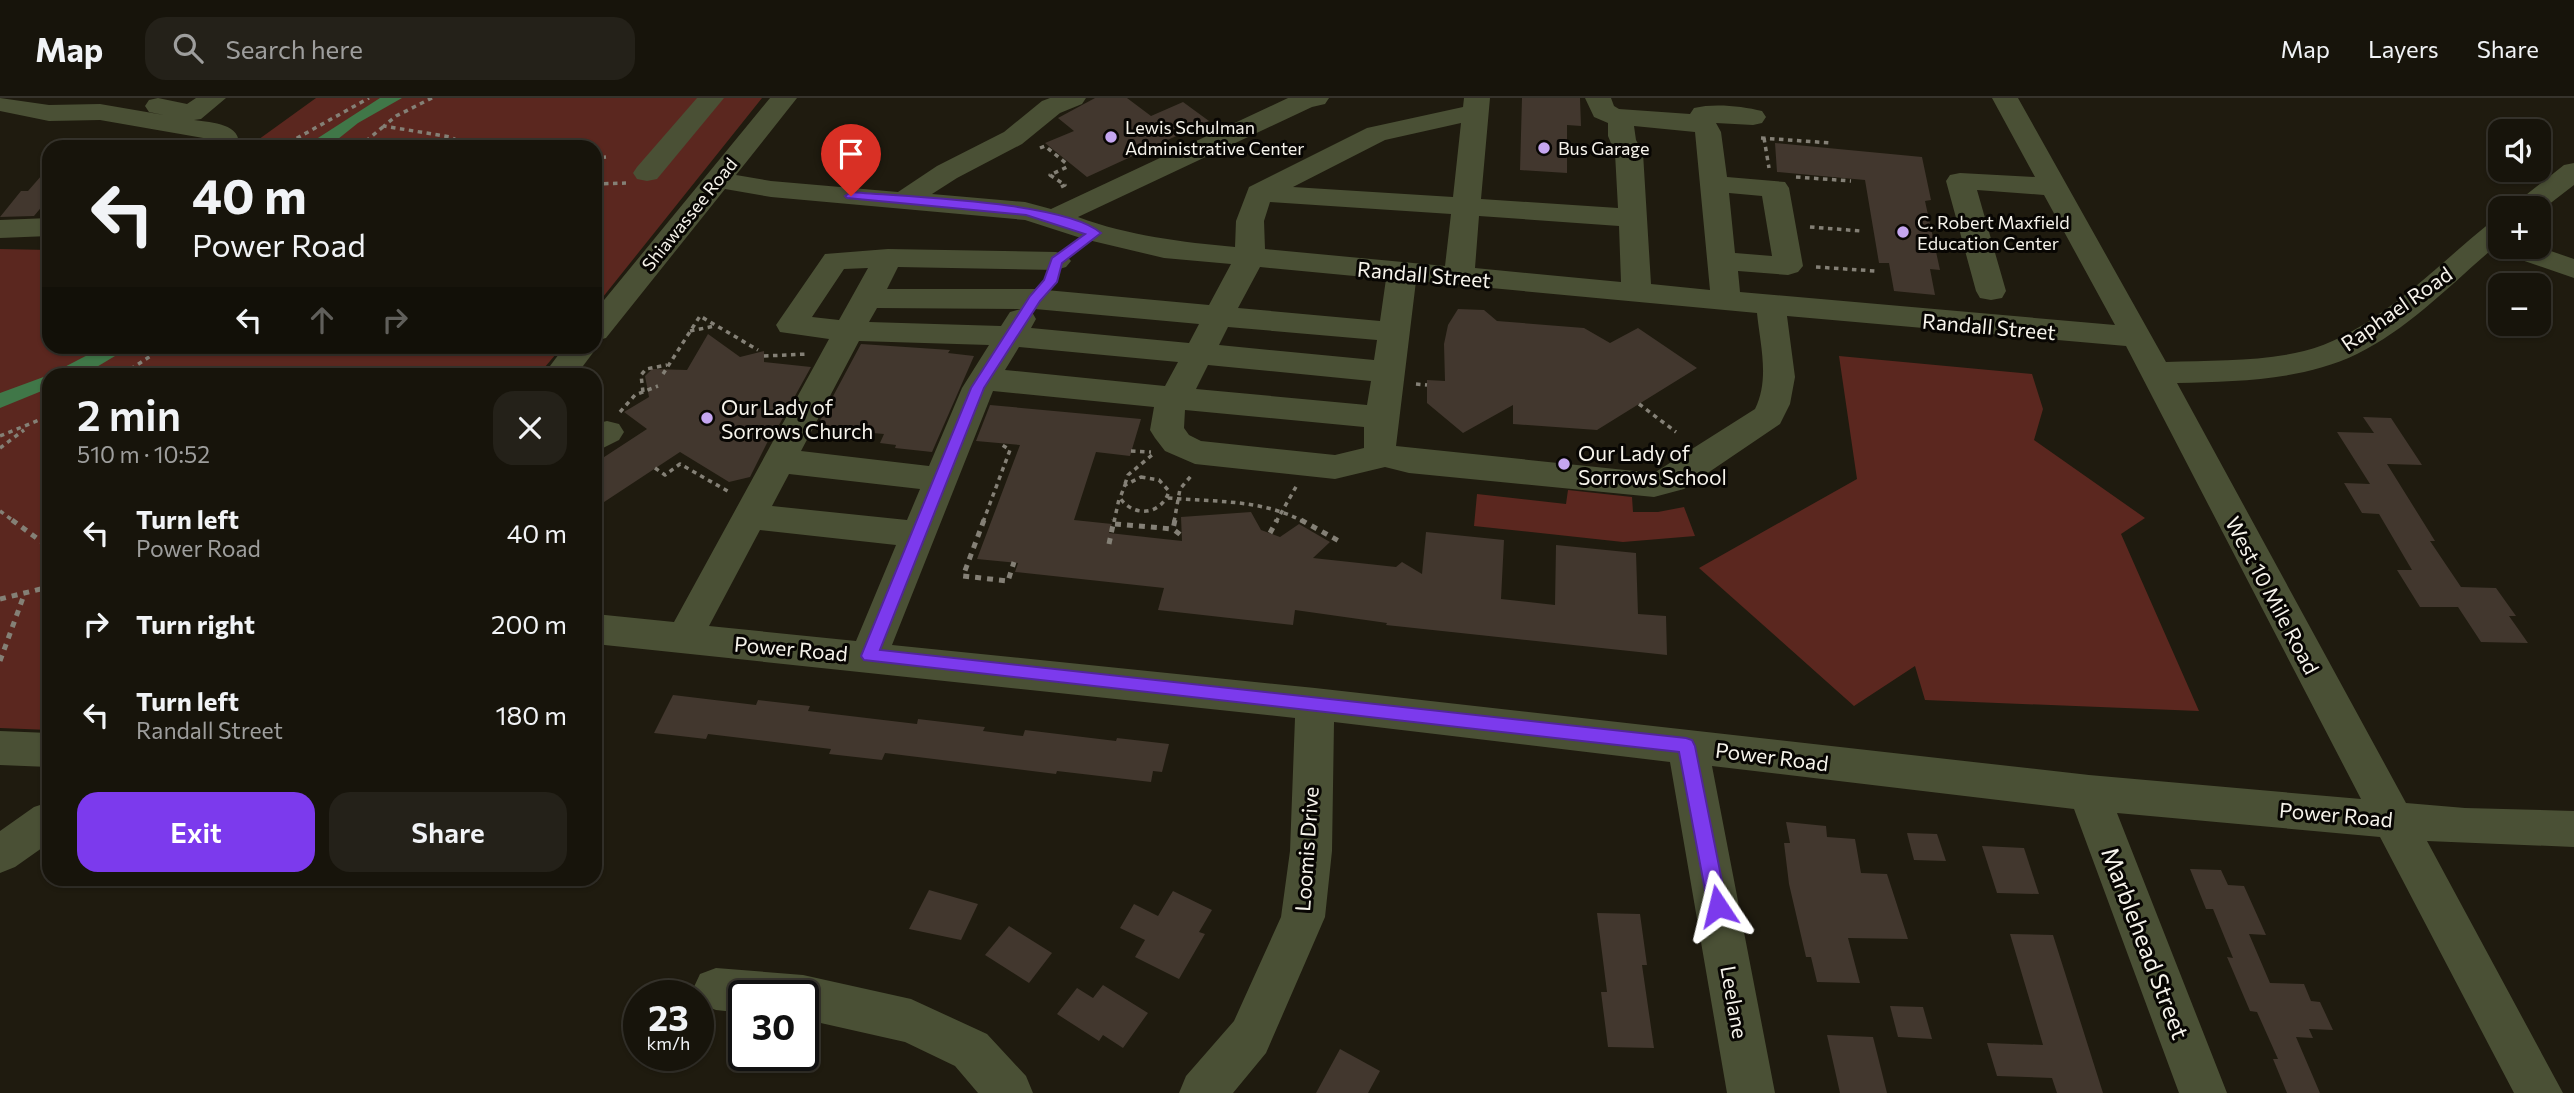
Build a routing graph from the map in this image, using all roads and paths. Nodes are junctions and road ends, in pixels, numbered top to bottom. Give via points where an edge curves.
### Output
1 (119, 98) edge
2 (213, 98) edge
3 (369, 98) edge
4 (432, 98) edge
5 (711, 98) edge
6 (784, 98) edge
7 (1073, 98) edge
8 (1316, 98) edge
9 (1598, 98) edge
10 (2005, 98) edge
11 (0, 103) edge
12 (1476, 105) edge
13 (1623, 117) junction
14 (1730, 119) edge
15 (162, 124) junction
16 (384, 126) junction
17 (139, 140) edge
18 (226, 140) edge
19 (294, 140) edge
20 (367, 140) edge
21 (456, 140) edge
22 (1831, 144) dead end
23 (1033, 151) dead end
24 (602, 157) edge
25 (606, 157) dead end
26 (1068, 164) dead end
27 (2574, 171) edge
28 (647, 173) dead end
29 (1770, 177) dead end
30 (718, 180) junction
31 (1713, 184) junction
32 (2053, 187) junction
33 (1259, 193) junction
34 (2542, 196) edge
35 (904, 200) junction
36 (1465, 207) junction
37 (1054, 218) junction
38 (1633, 218) junction
39 (42, 227) edge
40 (1810, 227) dead end
41 (0, 229) edge
42 (1861, 231) dead end
43 (1094, 233) junction
44 (2488, 248) edge
45 (1250, 257) junction
46 (888, 258) junction
47 (2549, 259) edge
48 (1056, 261) junction
49 (1721, 261) junction
50 (1816, 267) dead end
51 (2574, 269) edge
52 (1875, 271) dead end
53 (1402, 272) junction
54 (1459, 277) junction
55 (1991, 291) dead end
56 (1637, 294) junction
57 (866, 298) junction
58 (1035, 299) junction
59 (1726, 302) junction
60 (1771, 306) junction
61 (1220, 314) junction
62 (602, 322) edge
63 (716, 325) junction
64 (690, 331) junction
65 (850, 331) junction
66 (1394, 332) junction
67 (1011, 336) junction
68 (2136, 336) junction
69 (758, 350) dead end
70 (154, 354) edge
71 (576, 354) edge
72 (811, 354) dead end
73 (1199, 354) junction
74 (764, 356) dead end
75 (668, 365) junction
76 (132, 368) edge
77 (565, 368) edge
78 (1388, 372) junction
79 (2154, 373) junction
80 (663, 374) dead end
81 (984, 379) junction
82 (658, 386) dead end
83 (643, 392) junction
84 (1175, 398) junction
85 (1639, 404) dead end
86 (1382, 418) junction
87 (42, 420) edge
88 (27, 427) junction
89 (1676, 432) dead end
90 (602, 435) edge
91 (0, 436) edge
92 (999, 443) dead end
93 (0, 448) edge
94 (1131, 451) dead end
95 (1385, 456) junction
96 (779, 461) junction
97 (1004, 466) junction
98 (1012, 467) dead end
99 (655, 468) dead end
100 (1197, 470) dead end
101 (941, 479) junction
102 (1301, 480) dead end
103 (1125, 485) junction
104 (994, 491) junction
105 (1002, 492) dead end
106 (1120, 498) junction
107 (1168, 498) junction
108 (1178, 499) junction
109 (745, 507) junction
110 (1283, 510) junction
111 (0, 511) edge
112 (985, 517) junction
113 (993, 518) dead end
114 (1115, 524) junction
115 (1173, 529) junction
116 (1270, 533) dead end
117 (919, 534) junction
118 (1182, 536) dead end
119 (1339, 541) dead end
120 (42, 542) edge
121 (975, 544) junction
122 (983, 544) dead end
123 (1110, 544) dead end
124 (1014, 562) dead end
125 (42, 589) edge
126 (24, 595) junction
127 (0, 599) edge
128 (602, 630) edge
129 (684, 638) junction
130 (869, 656) junction
131 (0, 661) edge
132 (1315, 704) junction
133 (1686, 746) junction
134 (0, 748) edge
135 (42, 750) edge
136 (2089, 793) junction
137 (2393, 820) junction
138 (42, 825) edge
139 (2574, 829) edge
140 (0, 854) edge
141 (716, 989) dead end
142 (728, 990) edge
143 (819, 1001) edge
144 (1009, 1093) edge
145 (1203, 1093) edge
146 (1751, 1093) edge
147 (2203, 1093) edge
148 (2539, 1093) edge

1 - 2 street via 192,113
3 - 19 path
4 - 16 path
5 - 28 street
6 - 30 street, Shiawassee Road
7 - 35 street via 1051,107 1013,138
8 - 37 street
9 - 13 street via 1606,114
10 - 32 street, West 10 Mile Road
11 - 15 street via 49,113 100,113
12 - 33 street via 1376,134
12 - 36 street
13 - 14 street via 1703,123
13 - 38 street via 1620,124 1629,153
14 - 14 path
14 - 22 path
14 - 29 path
14 - 31 street
15 - 17 street
15 - 18 street via 216,132
16 - 20 path
16 - 21 path
23 - 26 path via 1045,146
24 - 25 path
27 - 34 street
30 - 35 street, Randall Street
30 - 62 street, Shiawassee Road
31 - 49 street
31 - 49 street via 1775,188 1788,266
32 - 55 street via 1960,181
32 - 68 street, West 10 Mile Road
33 - 36 street
33 - 45 street via 1250,221
35 - 37 street, Randall Street via 1026,211
36 - 38 street
36 - 54 street
37 - 43 street, Randall Street
38 - 56 street
39 - 41 street
40 - 42 path
43 - 45 street, Randall Street via 1164,249
43 - 48 street
44 - 79 street, Raphael Road via 2370,333 2324,357 2251,369
45 - 53 street, Randall Street
45 - 61 street
46 - 48 street
46 - 57 street
46 - 65 lane via 835,260 791,326
47 - 51 street
48 - 58 street via 1050,282
49 - 59 street
50 - 52 path
53 - 54 street, Randall Street
53 - 66 street
54 - 56 street, Randall Street
56 - 59 street, Randall Street
57 - 58 street
57 - 65 street
58 - 61 street
58 - 67 street
59 - 60 street, Randall Street
60 - 68 street, Randall Street
60 - 95 street via 1779,388 1775,404 1768,416 1672,480 1654,485 1626,483
61 - 66 street
61 - 73 street
63 - 64 path
63 - 64 path via 700,316
63 - 69 path
64 - 75 path
65 - 67 street
65 - 96 street
66 - 78 street
67 - 73 street
67 - 81 street
68 - 79 street, West 10 Mile Road
70 - 76 path
71 - 77 street
72 - 74 path
73 - 78 street
73 - 84 street
75 - 80 path
75 - 83 path via 646,369 641,375
78 - 86 street
79 - 137 street, West 10 Mile Road
81 - 84 street
81 - 101 street
82 - 83 path
83 - 90 path via 626,402
84 - 86 street
84 - 95 street via 1167,430 1177,443 1195,452 1335,467
85 - 89 path
86 - 95 street via 1380,446
87 - 88 path
88 - 91 path
88 - 93 path
92 - 97 path via 1010,450
94 - 103 path via 1156,453 1128,475
96 - 101 street
96 - 109 street
97 - 98 path
97 - 104 path
99 - 109 path via 665,475 680,464
100 - 108 path via 1180,489
101 - 117 street
102 - 110 path
103 - 106 path
103 - 107 path via 1150,478 1165,485
104 - 105 path
104 - 112 path
106 - 107 path via 1129,509 1147,512
106 - 114 path
107 - 108 path
108 - 110 path
108 - 115 path
109 - 117 street
109 - 129 street
110 - 116 path
110 - 119 path
111 - 120 path
112 - 113 path
112 - 121 path
114 - 115 path
114 - 123 path
115 - 118 path
117 - 130 street
121 - 122 path
121 - 124 path via 963,576 1008,580
125 - 126 path
126 - 127 path
126 - 131 path
128 - 129 street, Power Road
129 - 130 street, Power Road
130 - 132 street, Power Road
132 - 133 street, Power Road
132 - 145 street, Loomis Drive via 1311,851 1303,917 1250,1037
133 - 136 street, Power Road
133 - 146 street, Leelane
134 - 135 street
136 - 137 street, Power Road
136 - 147 street, Marblehead Street
137 - 139 street, Power Road
137 - 148 street, West 10 Mile Road
138 - 140 street
141 - 142 street
143 - 144 street via 911,1021 971,1050

